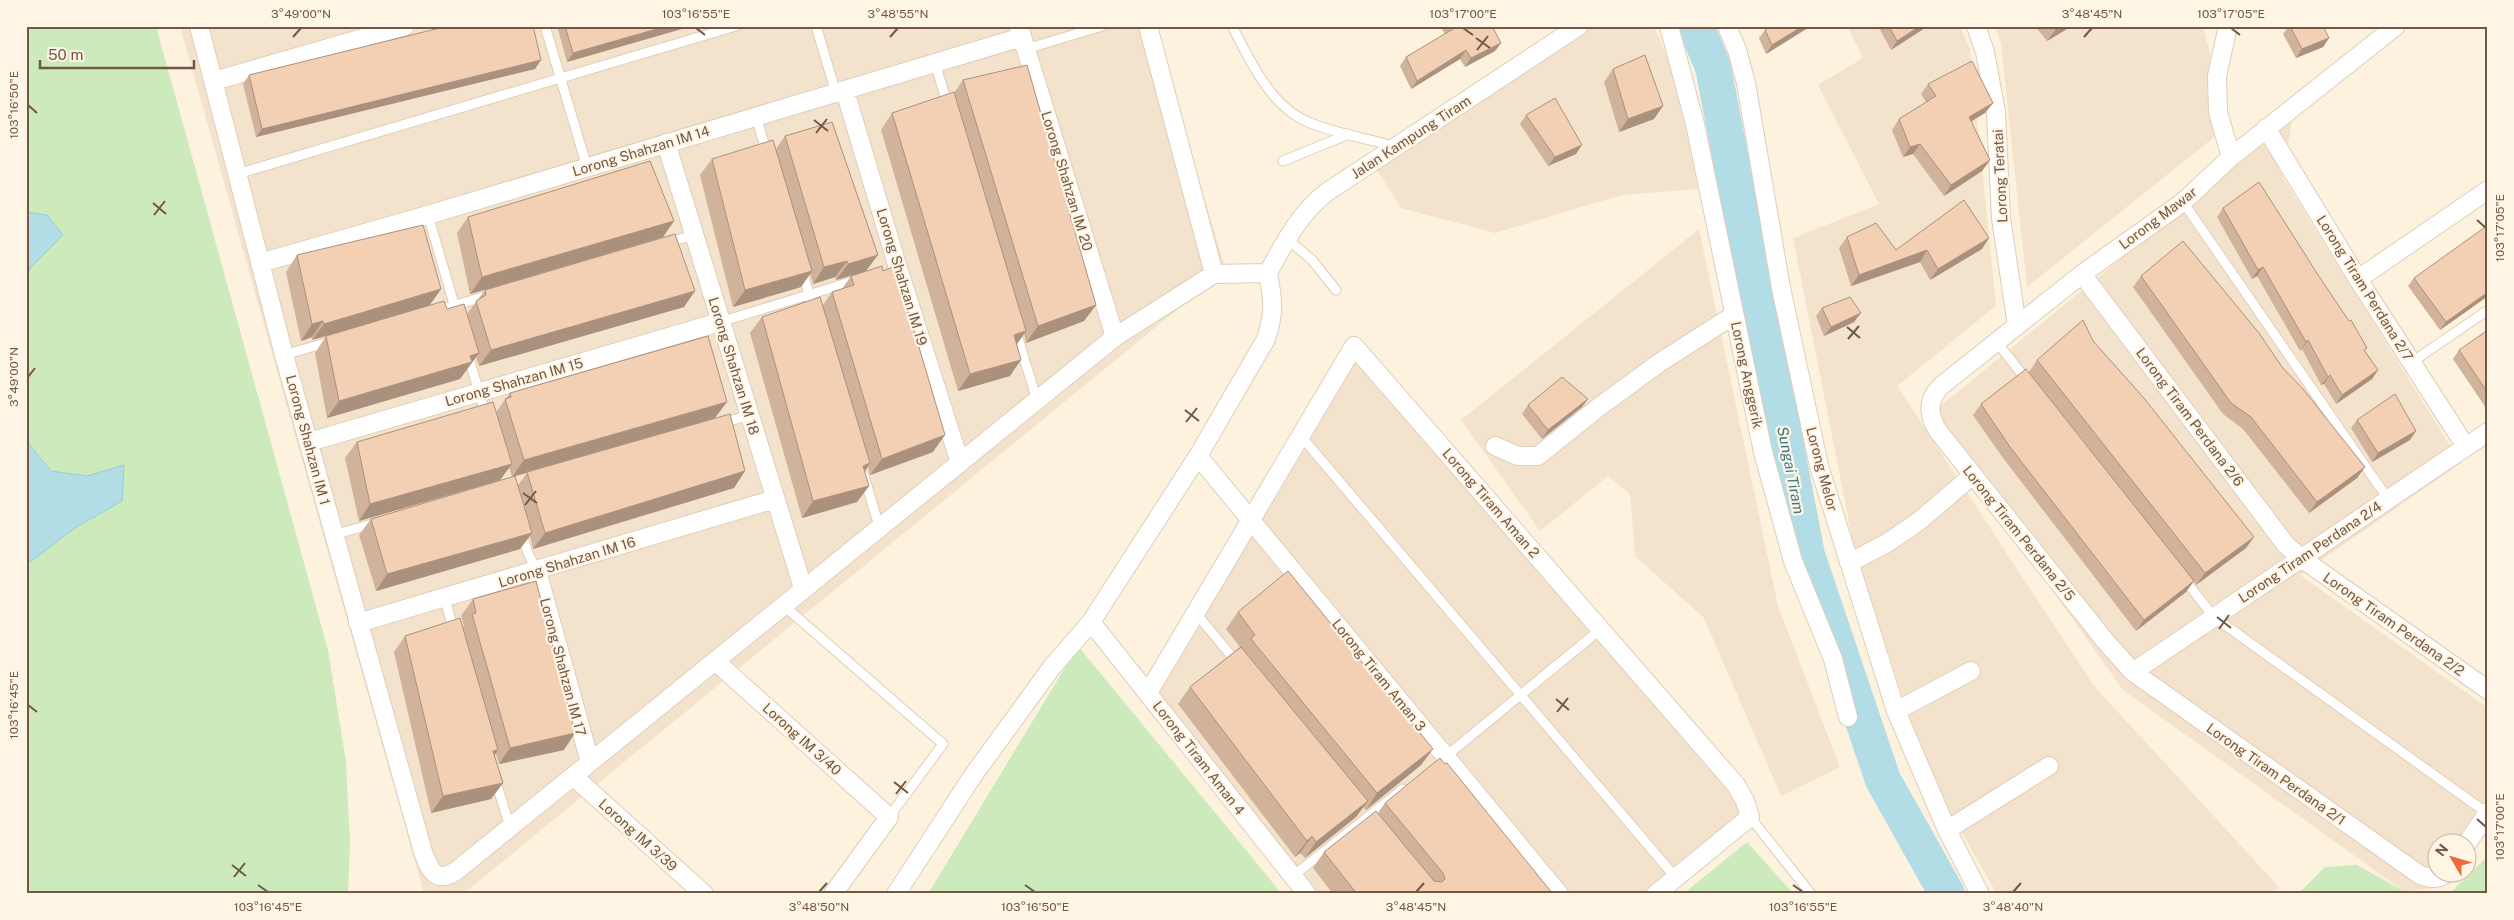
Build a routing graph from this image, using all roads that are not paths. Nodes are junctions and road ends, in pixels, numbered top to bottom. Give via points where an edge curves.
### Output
1 (199, 26) edge
2 (405, 26) edge
3 (545, 26) edge
4 (736, 26) edge
5 (816, 26) edge
6 (1102, 26) edge
7 (1148, 26) edge
8 (1232, 26) edge
9 (1580, 26) edge
10 (1669, 26) edge
11 (1727, 26) edge
12 (1976, 26) edge
13 (2228, 26) edge
14 (2396, 26) edge
15 (1022, 37) edge
16 (935, 63) junction
17 (560, 78) junction
18 (214, 81) junction
19 (840, 92) junction
20 (756, 117) junction
21 (952, 120) edge
22 (2266, 128) junction
23 (1349, 134) junction
24 (666, 143) junction
25 (1397, 147) junction
26 (2231, 157) junction
27 (1283, 161) dead end
28 (770, 164) edge
29 (587, 167) junction
30 (237, 174) junction
31 (2488, 190) edge
32 (2183, 202) junction
33 (428, 215) junction
34 (694, 235) junction
35 (1287, 239) junction
36 (656, 246) edge
37 (798, 257) edge
38 (260, 263) junction
39 (1268, 273) junction
40 (1214, 274) junction
41 (2082, 274) junction
42 (862, 279) edge
43 (2358, 279) junction
44 (1336, 290) dead end
45 (502, 291) edge
46 (809, 295) junction
47 (454, 305) junction
48 (2488, 310) edge
49 (426, 313) edge
50 (1734, 315) junction
51 (459, 322) edge
52 (720, 322) junction
53 (818, 323) edge
54 (1014, 325) edge
55 (2017, 326) junction
56 (1115, 337) junction
57 (341, 338) edge
58 (1996, 341) junction
59 (467, 349) edge
60 (284, 355) junction
61 (2412, 362) junction
62 (1941, 386) joint
63 (2032, 387) edge
64 (479, 392) junction
65 (1037, 400) junction
66 (749, 415) junction
67 (712, 426) edge
68 (490, 430) edge
69 (2488, 432) edge
70 (1300, 435) junction
71 (309, 442) junction
72 (1495, 446) dead end
73 (2466, 447) junction
74 (1198, 456) junction
75 (960, 463) junction
76 (863, 471) edge
77 (1972, 475) junction
78 (775, 499) junction
79 (2388, 499) junction
80 (1251, 518) junction
81 (388, 519) edge
82 (518, 520) edge
83 (880, 526) junction
84 (333, 535) junction
85 (2301, 558) junction
86 (1850, 563) junction
87 (537, 571) junction
88 (2180, 574) edge
89 (803, 588) junction
90 (444, 599) junction
91 (783, 605) junction
92 (1194, 611) junction
93 (2214, 617) junction
94 (1091, 622) junction
95 (358, 623) junction
96 (1601, 630) junction
97 (458, 646) edge
98 (715, 660) junction
99 (1972, 670) dead end
100 (1244, 672) edge
101 (2133, 672) junction
102 (2488, 690) edge
103 (1148, 692) junction
104 (1521, 695) junction
105 (1896, 712) junction
106 (1848, 717) dead end
107 (1442, 759) junction
108 (590, 762) junction
109 (2049, 766) dead end
110 (492, 769) edge
111 (573, 776) junction
112 (1409, 784) edge
113 (1358, 810) edge
114 (2487, 812) edge
115 (889, 817) junction
116 (1750, 817) junction
117 (1365, 818) junction
118 (1371, 826) edge
119 (510, 827) junction
120 (1947, 830) junction
121 (2474, 832) edge
122 (1294, 876) junction
123 (2426, 877) edge
124 (1676, 878) junction
125 (704, 894) edge
126 (833, 894) edge
127 (896, 894) edge
128 (1307, 894) edge
129 (1559, 894) edge
130 (1656, 894) edge
131 (1811, 894) edge
132 (1980, 894) edge

1 - 18 street, Lorong Shahzan IM 1
2 - 18 street
3 - 17 lane
4 - 17 lane
5 - 19 lane
6 - 15 lane
7 - 40 street
8 - 23 lane via 1252,64 1290,110 1306,121
9 - 25 street, Jalan Kampung Tiram
10 - 50 street, Lorong Anggerik via 1695,124
11 - 86 street, Lorong Melor via 1746,83 1781,288 1819,466
12 - 55 street, Lorong Teratai via 1985,52 1996,112 2001,218
13 - 26 street via 2216,76 2218,112
14 - 22 street, Lorong Mawar
15 - 16 street, Lorong Shahzan IM 14
15 - 56 street, Lorong Shahzan IM 20
16 - 19 street, Lorong Shahzan IM 14
16 - 21 lane
17 - 29 lane
17 - 30 lane
18 - 30 street, Lorong Shahzan IM 1
19 - 20 street, Lorong Shahzan IM 14
19 - 75 street, Lorong Shahzan IM 19 via 893,269
20 - 24 street, Lorong Shahzan IM 14
20 - 28 lane
22 - 26 street, Lorong Mawar
22 - 43 street, Lorong Tiram Perdana 2/7
23 - 25 lane
23 - 27 lane
24 - 29 street, Lorong Shahzan IM 14
24 - 34 street, Lorong Shahzan IM 18
25 - 35 street, Jalan Kampung Tiram via 1311,205
26 - 32 street, Lorong Mawar
29 - 33 street, Lorong Shahzan IM 14
30 - 38 street, Lorong Shahzan IM 1
31 - 43 street
32 - 41 street, Lorong Mawar
32 - 79 lane
33 - 38 street, Lorong Shahzan IM 14
33 - 47 lane
34 - 36 lane
34 - 52 street, Lorong Shahzan IM 18
35 - 39 street, Jalan Kampung Tiram
35 - 44 lane via 1317,266
37 - 46 lane
38 - 60 street, Lorong Shahzan IM 1
39 - 40 street
39 - 74 street via 1274,305 1266,339
40 - 56 street
41 - 55 street, Lorong Mawar
41 - 85 street, Lorong Tiram Perdana 2/6 via 2286,545
42 - 46 lane
43 - 61 street, Lorong Tiram Perdana 2/7
45 - 47 lane
46 - 52 lane
46 - 53 lane
47 - 49 lane
47 - 51 lane
48 - 61 lane
50 - 72 street via 1621,391 1538,456 1518,456
50 - 106 street, Lorong Anggerik via 1763,452 1793,560 1833,658
52 - 64 street, Lorong Shahzan IM 15
52 - 66 street, Lorong Shahzan IM 18
54 - 65 lane
55 - 58 street, Lorong Mawar
56 - 65 street
57 - 60 lane
58 - 62 street, Lorong Mawar
58 - 63 lane
59 - 64 lane
60 - 71 street, Lorong Shahzan IM 1
61 - 73 street, Lorong Tiram Perdana 2/7
62 - 77 street, Lorong Tiram Perdana 2/5 via 1931,398 1932,421
64 - 68 lane
64 - 71 street, Lorong Shahzan IM 15
65 - 75 street
66 - 67 lane
66 - 78 street, Lorong Shahzan IM 18
69 - 73 street, Lorong Tiram Perdana 2/4
70 - 80 street, Lorong Tiram Aman 2
70 - 96 street, Lorong Tiram Aman 2 via 1354,346
70 - 104 lane
71 - 84 street, Lorong Shahzan IM 1
73 - 79 street, Lorong Tiram Perdana 2/4
74 - 80 street, Lorong Tiram Aman 3
74 - 94 street
75 - 83 street
76 - 83 lane
77 - 86 street via 1918,522
77 - 101 street, Lorong Tiram Perdana 2/5
78 - 87 street, Lorong Shahzan IM 16
78 - 89 street, Lorong Shahzan IM 18
79 - 85 street, Lorong Tiram Perdana 2/4
80 - 92 street, Lorong Tiram Aman 2
80 - 107 street, Lorong Tiram Aman 3
81 - 84 lane
82 - 87 lane
83 - 89 street
84 - 95 street, Lorong Shahzan IM 1
85 - 93 street, Lorong Tiram Perdana 2/4
85 - 102 street, Lorong Tiram Perdana 2/2
86 - 105 street, Lorong Melor
87 - 90 street, Lorong Shahzan IM 16
87 - 108 street, Lorong Shahzan IM 17
88 - 93 lane
89 - 91 street
90 - 95 street, Lorong Shahzan IM 16
90 - 97 lane
91 - 98 street
91 - 115 lane via 943,744
92 - 100 lane
92 - 103 street, Lorong Tiram Aman 2
93 - 101 street, Lorong Tiram Perdana 2/4
93 - 114 lane
94 - 103 street, Lorong Tiram Aman 4
94 - 127 street via 1052,667 972,777
95 - 119 street, Lorong Shahzan IM 1 via 423,852 432,872 447,876
96 - 104 lane
96 - 116 street, Lorong Tiram Aman 2 via 1736,785
98 - 108 street
98 - 115 street, Lorong IM 3/40
99 - 105 street
101 - 123 street, Lorong Tiram Perdana 2/1
103 - 122 street, Lorong Tiram Aman 4
104 - 107 lane
104 - 124 lane
105 - 120 street, Lorong Melor
107 - 129 street, Lorong Tiram Aman 3
108 - 111 street
109 - 120 street
110 - 119 lane
111 - 119 street
111 - 125 street, Lorong IM 3/39
112 - 117 lane
113 - 117 lane
114 - 121 street
115 - 126 street
116 - 124 street
116 - 131 lane
117 - 118 lane
117 - 122 lane
120 - 132 street, Lorong Melor
122 - 128 street, Lorong Tiram Aman 4
124 - 130 street

